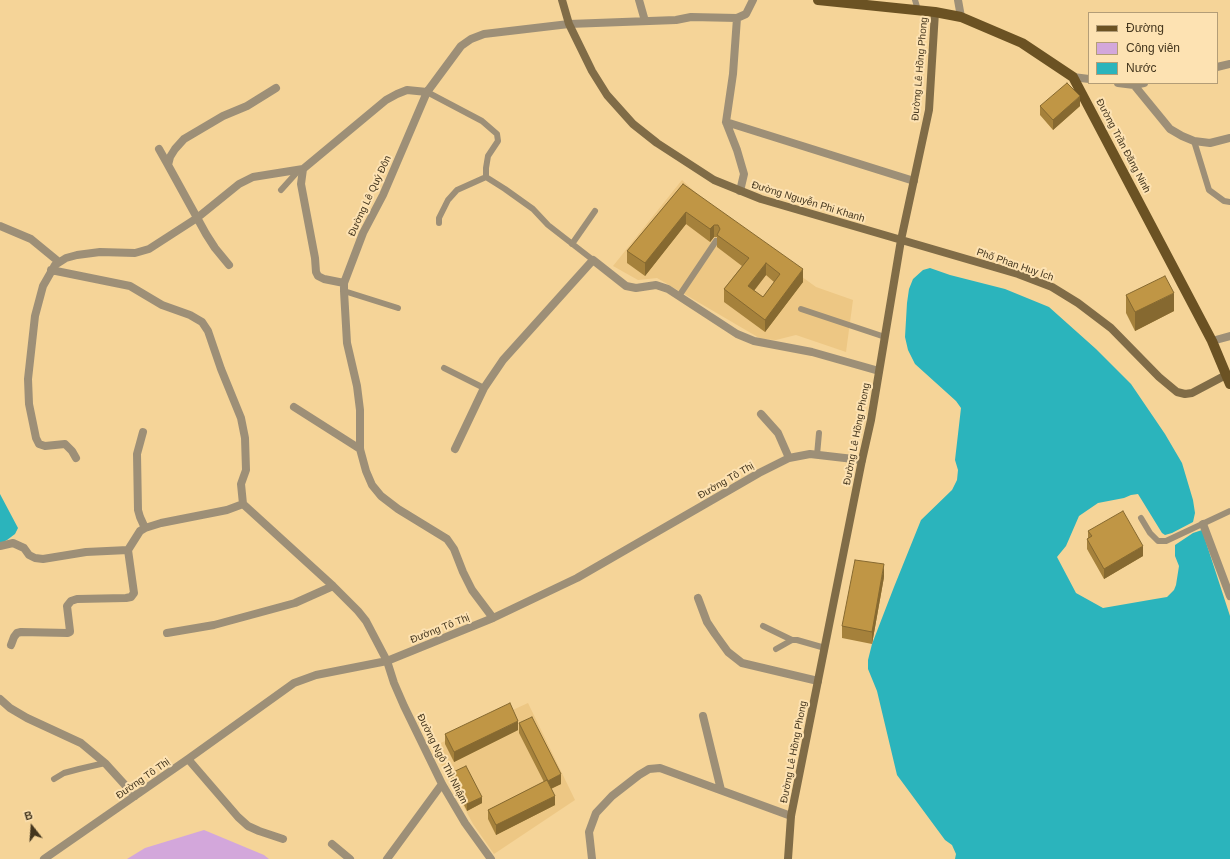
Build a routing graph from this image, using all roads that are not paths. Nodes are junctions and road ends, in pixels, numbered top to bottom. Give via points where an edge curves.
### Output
1 (562, 0) edge
2 (639, 0) edge
3 (753, 0) edge
4 (818, 0) edge
5 (915, 0) edge
6 (958, 0) edge
7 (918, 10) junction
8 (935, 12) junction
9 (961, 17) junction
10 (737, 18) junction
11 (645, 21) junction
12 (569, 24) junction
13 (1230, 64) edge
14 (1218, 67) edge
15 (1073, 77) junction
16 (1088, 79) edge
17 (1126, 84) edge
18 (1139, 84) edge
19 (1134, 85) junction
20 (276, 88) dead end
21 (427, 92) junction
22 (726, 122) junction
23 (1230, 138) edge
24 (1194, 141) junction
25 (159, 149) dead end
26 (168, 165) junction
27 (301, 169) junction
28 (486, 178) junction
29 (914, 181) junction
30 (281, 190) dead end
31 (740, 191) junction
32 (1230, 202) edge
33 (595, 211) dead end
34 (198, 218) junction
35 (439, 223) dead end
36 (0, 226) edge
37 (901, 240) junction
38 (716, 241) edge
39 (572, 244) junction
40 (593, 260) junction
41 (59, 262) junction
42 (229, 265) dead end
43 (52, 270) junction
44 (344, 287) junction
45 (679, 296) junction
46 (398, 308) dead end
47 (801, 309) dead end
48 (1230, 336) edge
49 (885, 337) junction
50 (1212, 342) junction
51 (444, 368) dead end
52 (879, 371) junction
53 (1228, 379) edge
54 (484, 388) junction
55 (294, 407) dead end
56 (761, 414) dead end
57 (143, 432) dead end
58 (819, 433) dead end
59 (360, 449) junction
60 (455, 449) dead end
61 (817, 455) junction
62 (76, 458) dead end
63 (789, 458) junction
64 (862, 460) junction
65 (243, 504) junction
66 (1230, 511) edge
67 (1141, 518) dead end
68 (1203, 524) junction
69 (145, 528) junction
70 (0, 546) edge
71 (128, 550) junction
72 (333, 586) junction
73 (1230, 596) edge
74 (698, 598) dead end
75 (493, 618) junction
76 (763, 626) dead end
77 (167, 633) dead end
78 (792, 640) junction
79 (11, 645) dead end
80 (825, 648) junction
81 (776, 649) dead end
82 (387, 661) junction
83 (818, 682) junction
84 (0, 699) edge
85 (703, 716) dead end
86 (188, 759) junction
87 (105, 763) junction
88 (54, 779) dead end
89 (442, 784) junction
90 (721, 790) junction
91 (136, 796) junction
92 (791, 816) junction
93 (283, 839) dead end
94 (332, 844) dead end
95 (44, 859) edge
96 (350, 859) edge
97 (387, 859) edge
98 (491, 859) edge
99 (592, 859) edge
100 (788, 859) edge

1 - 12 street, Đường Nguyễn Phi Khanh
2 - 11 street
3 - 10 street via 746,14
4 - 7 main road, Đường Trần Đăng Ninh
5 - 7 lane
6 - 9 street
7 - 8 main road, Đường Trần Đăng Ninh
8 - 9 main road, Đường Trần Đăng Ninh
8 - 29 street, Đường Lê Hồng Phong via 929,110
9 - 15 main road, Đường Trần Đăng Ninh via 1022,42
10 - 11 street, Đường Lê Quý Đôn via 691,17
10 - 22 street
11 - 12 street, Đường Lê Quý Đôn
12 - 21 street, Đường Lê Quý Đôn via 484,34 471,39 462,46
12 - 31 street, Đường Nguyễn Phi Khanh via 607,95 633,124 714,180
13 - 14 street
15 - 16 street
15 - 50 main road, Đường Trần Đăng Ninh
17 - 19 street
18 - 19 street
19 - 24 street via 1170,129
20 - 26 street via 184,139 175,149
21 - 27 street via 406,90 386,100
21 - 28 lane via 482,121 497,134 498,141 488,156
21 - 44 street, Đường Lê Quý Đôn via 383,195 362,234
22 - 29 street
22 - 31 street via 744,174
23 - 24 street via 1210,143
24 - 32 lane via 1209,190 1224,201
25 - 26 street
26 - 34 street
27 - 30 lane
27 - 34 street via 253,177 239,184
27 - 44 street via 301,184 316,272 318,276
28 - 35 lane via 457,190 448,200
28 - 39 lane via 533,209
29 - 37 street, Đường Lê Hồng Phong
31 - 37 street, Đường Nguyễn Phi Khanh
33 - 39 lane
34 - 41 street via 149,249 135,253 100,252 77,255
34 - 42 street via 215,248
36 - 41 street via 31,239
37 - 49 street, Đường Lê Hồng Phong
37 - 53 street, Phố Phan Huy Ích via 1018,274 1052,287 1111,328 1177,392 1192,393
38 - 45 lane
39 - 40 lane
40 - 45 street via 626,286 636,288 656,285
40 - 54 street via 504,360
41 - 43 street
43 - 62 street via 43,286 35,316 28,379 29,404 39,444 65,444
43 - 65 street via 130,286 162,305 202,322 208,331 241,418 245,438 246,470 242,484
44 - 46 lane
44 - 59 street, Đường Lê Quý Đôn via 347,343 360,410
45 - 52 street via 737,334 754,341 812,352
47 - 49 lane
48 - 50 street
49 - 52 street, Đường Lê Hồng Phong
50 - 53 main road, Đường Trần Đăng Ninh
51 - 54 lane
52 - 64 street, Đường Lê Hồng Phong via 872,420
54 - 60 street
55 - 59 street
56 - 63 street via 778,433
57 - 69 street via 137,454 138,510
58 - 61 lane
59 - 75 street, Đường Lê Quý Đôn via 372,485 381,496 448,539 472,590
61 - 63 street, Đường Tô Thị
61 - 64 street, Đường Tô Thị
63 - 75 street, Đường Tô Thị via 577,578
64 - 80 street, Đường Lê Hồng Phong
65 - 69 street via 227,510
65 - 72 street, Đường Ngô Thì Nhậm
66 - 68 lane
67 - 68 lane via 1158,541 1166,541
68 - 73 street
69 - 71 street via 140,531
70 - 71 street via 13,543 24,548 29,555 43,559 86,552
71 - 79 street via 134,593 131,597 71,601 67,606 70,632 21,632 17,633
72 - 77 street via 288,605 214,625
72 - 82 street, Đường Ngô Thì Nhậm via 366,622
74 - 83 street via 714,634 728,652 742,663
75 - 82 street, Đường Tô Thị
76 - 78 lane
78 - 80 lane
78 - 81 lane
80 - 83 street, Đường Lê Hồng Phong
82 - 86 street, Đường Tô Thị via 316,675 294,683
82 - 89 street, Đường Ngô Thì Nhậm via 404,706
83 - 92 street, Đường Lê Hồng Phong
84 - 87 street via 27,718 81,743
85 - 90 street
86 - 91 street, Đường Tô Thị
86 - 93 street via 248,826
87 - 88 lane via 64,773
87 - 91 street
89 - 97 street
89 - 98 street, Đường Ngô Thì Nhậm via 465,823
90 - 92 street
90 - 99 street via 660,768 649,769 612,796 596,813 589,832
91 - 95 street, Đường Tô Thị
92 - 100 street, Đường Lê Hồng Phong
94 - 96 street

